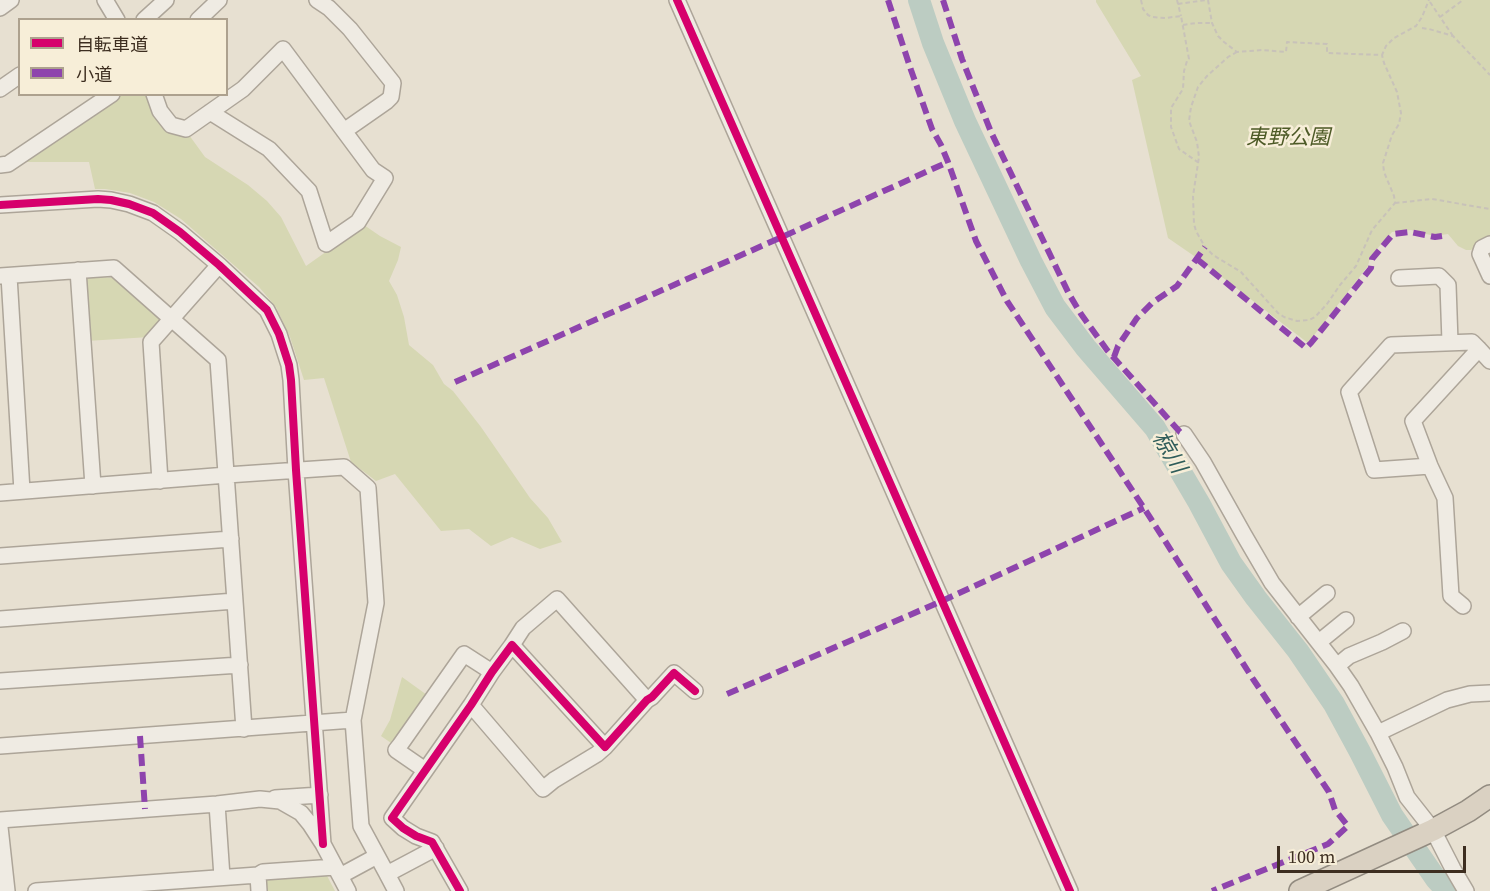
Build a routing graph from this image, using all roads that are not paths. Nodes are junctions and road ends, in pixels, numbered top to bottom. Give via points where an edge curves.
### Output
1 (11, 0) edge
2 (166, 0) edge
3 (219, 0) edge
4 (318, 0) edge
5 (677, 0) edge
6 (0, 8) edge
7 (146, 18) edge
8 (200, 18) edge
9 (18, 76) edge
10 (0, 88) edge
11 (109, 96) edge
12 (155, 96) edge
13 (210, 112) junction
14 (344, 131) junction
15 (0, 165) edge
16 (0, 205) edge
17 (1490, 244) edge
18 (219, 265) junction
19 (78, 270) junction
20 (4, 276) edge
21 (1490, 276) edge
22 (1399, 278) dead end
23 (172, 318) junction
24 (1450, 342) junction
25 (1479, 349) junction
26 (1490, 361) edge
27 (1184, 434) dead end
28 (1430, 466) junction
29 (296, 470) junction
30 (227, 475) junction
31 (160, 481) junction
32 (93, 486) junction
33 (22, 491) junction
34 (0, 493) edge
35 (231, 538) junction
36 (0, 556) edge
37 (1327, 593) dead end
38 (235, 602) junction
39 (1463, 606) dead end
40 (1298, 617) junction
41 (0, 619) edge
42 (1346, 620) dead end
43 (1404, 632) dead end
44 (1319, 642) junction
45 (512, 645) junction
46 (240, 665) junction
47 (1337, 666) junction
48 (492, 672) junction
49 (0, 681) edge
50 (694, 691) dead end
51 (1490, 693) edge
52 (647, 700) junction
53 (471, 705) junction
54 (353, 720) junction
55 (315, 723) junction
56 (244, 729) junction
57 (1378, 733) junction
58 (0, 746) edge
59 (605, 747) junction
60 (425, 770) junction
61 (320, 795) junction
62 (1490, 796) edge
63 (260, 799) junction
64 (217, 804) junction
65 (0, 820) edge
66 (0, 827) edge
67 (1433, 830) junction
68 (323, 844) junction
69 (436, 848) junction
70 (377, 856) junction
71 (337, 872) junction
72 (387, 874) junction
73 (222, 877) junction
74 (259, 883) edge
75 (186, 886) edge
76 (117, 888) edge
77 (7, 891) edge
78 (36, 891) edge
79 (45, 891) edge
80 (348, 891) edge
81 (396, 891) edge
82 (460, 891) edge
83 (1071, 891) edge
84 (1300, 891) edge
85 (1466, 891) edge

1 - 6 street
2 - 7 street
3 - 8 street
4 - 14 street via 350,29 393,83 387,101
5 - 83 street
9 - 10 street
11 - 15 street via 8,165
12 - 13 street via 171,125 186,129
13 - 14 street via 243,89 283,50
13 - 14 street via 269,149 309,191 326,244 357,222 385,178 373,170
16 - 18 street via 86,199 129,204 165,220
17 - 21 street via 1480,254
18 - 23 street
18 - 29 street via 267,310 279,334 291,380
19 - 20 street
19 - 23 street via 114,268
19 - 32 street
20 - 33 street
22 - 24 street via 1439,276 1448,285
23 - 30 street via 218,360
23 - 31 street via 151,342
24 - 25 street via 1472,342
24 - 28 street via 1391,345 1349,392 1374,470
25 - 26 street
25 - 28 street via 1413,421
27 - 40 street via 1264,570
28 - 39 street via 1445,498 1451,597
29 - 30 street
29 - 54 street via 344,467 368,488 376,603
29 - 55 street
30 - 31 street
30 - 35 street
31 - 32 street
32 - 33 street
33 - 34 street
35 - 36 street
35 - 38 street
37 - 40 street
38 - 41 street
38 - 46 street
40 - 44 street
42 - 44 street
43 - 47 street via 1349,656
44 - 47 street
45 - 48 street
45 - 52 street via 523,628 557,598
45 - 59 street
46 - 49 street
46 - 56 street
47 - 57 street
48 - 53 street
48 - 60 street via 464,654 396,750
50 - 52 street via 674,673
51 - 57 street via 1447,700
52 - 59 street
53 - 59 street via 543,789
53 - 60 street
54 - 55 street
54 - 70 street via 361,826
55 - 56 street
55 - 61 street
56 - 58 street
57 - 67 street via 1407,797
60 - 69 street via 392,818
61 - 63 street
61 - 68 street
62 - 67 highway
63 - 64 street
63 - 68 street via 280,801 296,810
64 - 65 street
64 - 73 street
66 - 77 street
67 - 84 highway
67 - 85 street
68 - 71 street
69 - 72 street
69 - 82 street
70 - 71 street
70 - 72 street
71 - 74 street via 263,872
71 - 80 street
72 - 81 street
73 - 74 street
73 - 75 street
75 - 76 street
76 - 79 street
78 - 79 street

